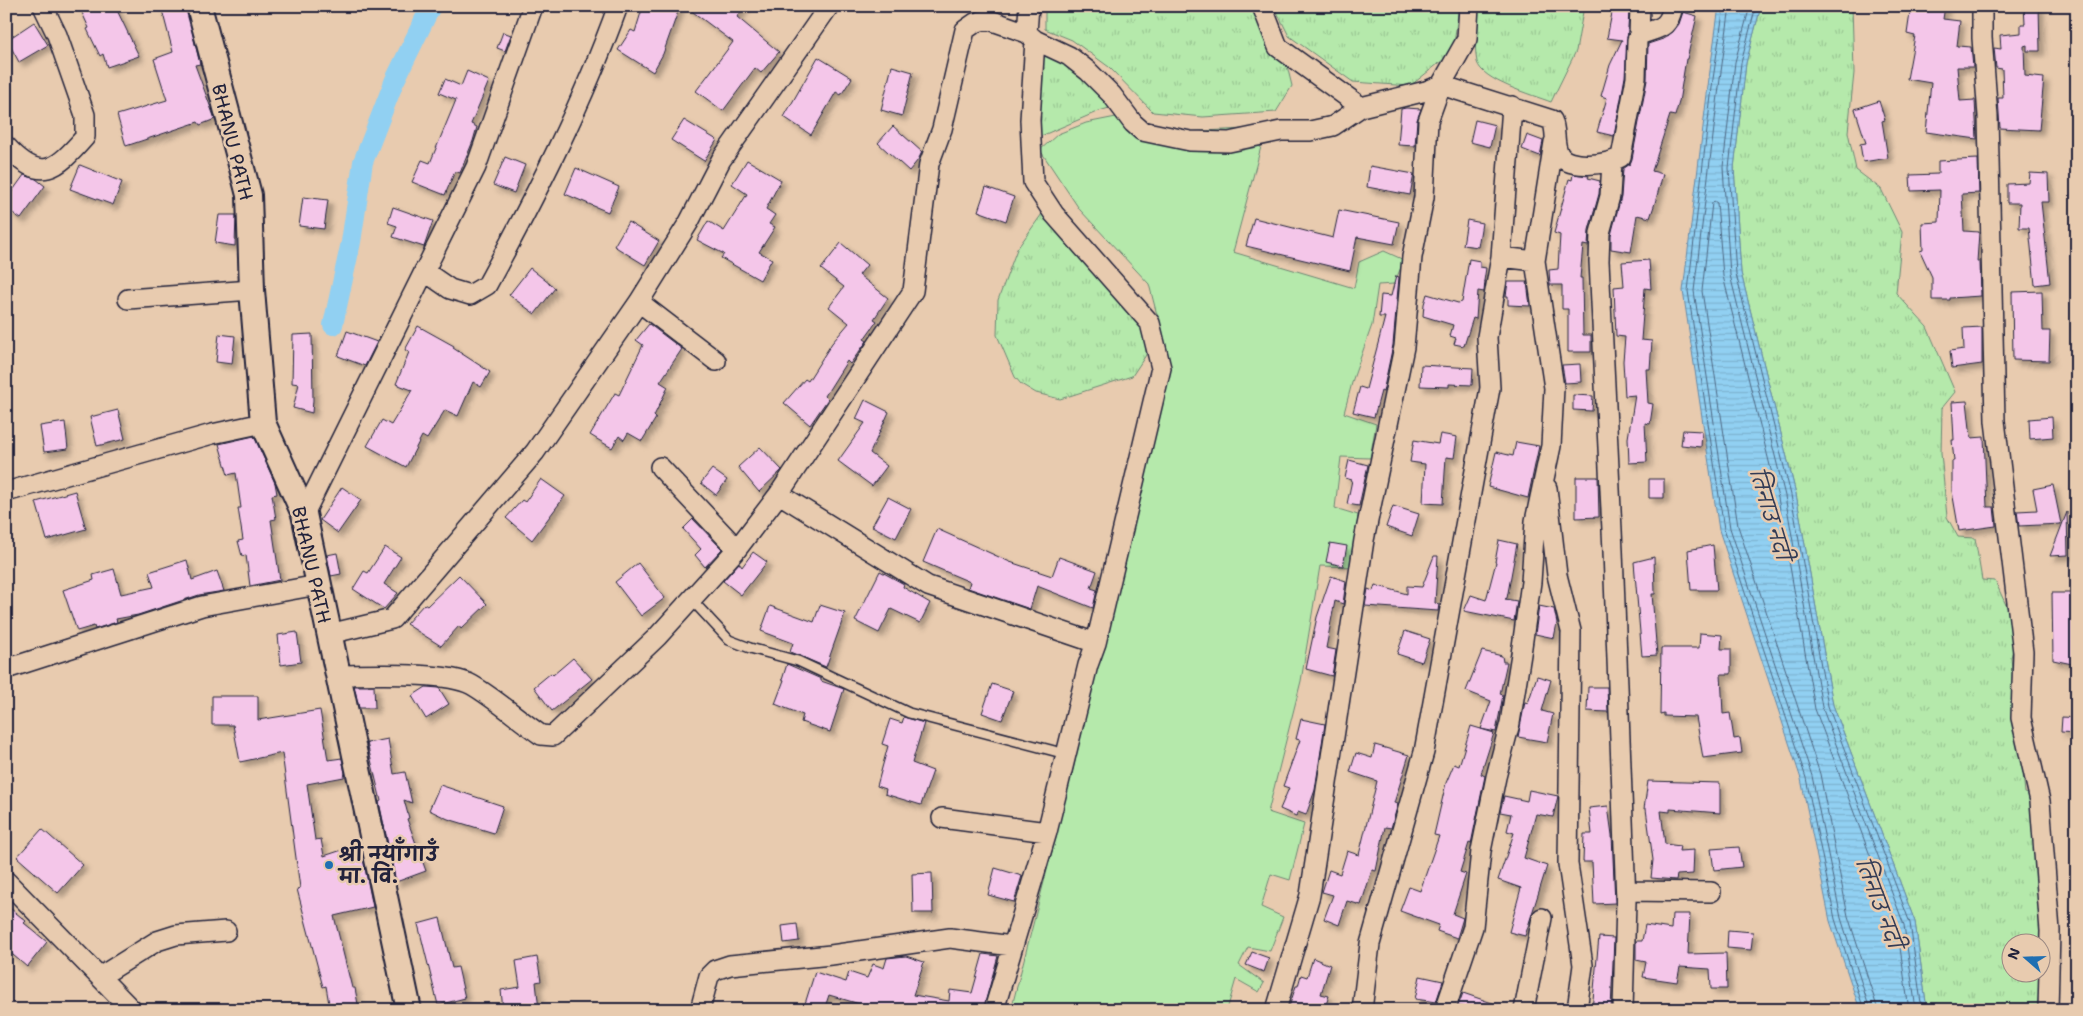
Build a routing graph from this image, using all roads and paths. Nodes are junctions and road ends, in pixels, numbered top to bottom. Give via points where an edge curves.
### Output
1 (44, 6) edge
2 (199, 6) edge
3 (533, 6) edge
4 (618, 6) edge
5 (829, 6) edge
6 (1029, 6) edge
7 (1262, 6) edge
8 (1469, 6) edge
9 (1640, 6) edge
10 (1673, 6) edge
11 (1982, 6) edge
12 (1639, 35) junction
13 (1031, 37) junction
14 (1441, 85) junction
15 (1512, 106) junction
16 (1362, 107) junction
17 (1554, 142) junction
18 (6, 146) edge
19 (1612, 162) junction
20 (1500, 257) junction
21 (1535, 261) junction
22 (424, 271) junction
23 (252, 290) junction
24 (128, 299) dead end
25 (639, 302) junction
26 (716, 361) dead end
27 (263, 423) junction
28 (660, 466) dead end
29 (1545, 474) junction
30 (6, 492) edge
31 (780, 494) junction
32 (304, 514) junction
33 (737, 549) junction
34 (318, 585) junction
35 (691, 599) junction
36 (329, 634) junction
37 (1096, 643) junction
38 (6, 669) edge
39 (337, 675) junction
40 (1066, 754) junction
41 (942, 818) dead end
42 (1047, 832) junction
43 (6, 881) edge
44 (1626, 892) junction
45 (1711, 892) dead end
46 (1542, 918) dead end
47 (226, 931) dead end
48 (1012, 946) junction
49 (101, 976) junction
50 (132, 1010) edge
51 (409, 1010) edge
52 (700, 1010) edge
53 (994, 1010) edge
54 (1276, 1010) edge
55 (1362, 1010) edge
56 (1445, 1010) edge
57 (1524, 1010) edge
58 (1577, 1010) edge
59 (1623, 1010) edge
60 (2048, 1010) edge

1 - 18 street via 85,115 85,137 53,168 40,170 28,166
2 - 23 street, BHANU PATH via 250,195
3 - 22 street via 476,167
4 - 22 street via 600,56 550,164 487,285 470,295 450,288
5 - 25 street via 721,160 689,222
6 - 13 street
7 - 16 street via 1278,47
8 - 14 street via 1467,40
9 - 12 street
10 - 12 street via 1666,24
11 - 60 street via 1988,116 1995,421 2023,652 2021,718 2040,801 2050,931
12 - 19 street via 1636,78 1621,157
13 - 16 street via 1069,56 1088,71 1142,131 1190,142 1229,142 1281,131 1310,131 1333,126
13 - 31 street via 987,19 965,30 942,129 930,164 913,291
13 - 37 street via 1030,120 1034,182 1054,214 1150,323 1161,368
14 - 15 street
14 - 16 street
14 - 54 street via 1428,121 1424,197 1412,257 1404,347 1364,540 1310,895
15 - 17 street via 1552,120 1556,128
15 - 20 street
17 - 19 street via 1559,156 1570,163
17 - 21 street
19 - 44 street via 1610,196 1600,234 1598,261
20 - 21 street
20 - 55 street via 1487,337 1490,388 1426,742 1370,944
21 - 29 street via 1554,388 1551,446
22 - 32 street
23 - 24 street
23 - 27 street, BHANU PATH
25 - 26 street
25 - 36 street via 535,452 392,618
27 - 30 street via 212,434
27 - 32 street, BHANU PATH
28 - 33 street
29 - 56 street via 1535,521 1531,582 1510,722 1481,850 1473,927
29 - 58 street via 1558,575 1570,631 1568,864 1583,965
31 - 33 street
31 - 37 street via 928,586
32 - 34 street, BHANU PATH
33 - 35 street
34 - 36 street, BHANU PATH
34 - 38 street via 202,606
35 - 39 street via 658,637 553,736 541,735 471,684 409,675
35 - 40 lane via 729,640 798,661 909,713
36 - 39 street, BHANU PATH
37 - 40 street
39 - 51 street, BHANU PATH
40 - 42 street
41 - 42 street
42 - 48 street
43 - 49 street
44 - 45 street
44 - 59 street
46 - 57 street
47 - 49 street via 176,935 158,941
48 - 52 street via 950,938 730,965 715,970 709,976
48 - 53 street
49 - 50 street

